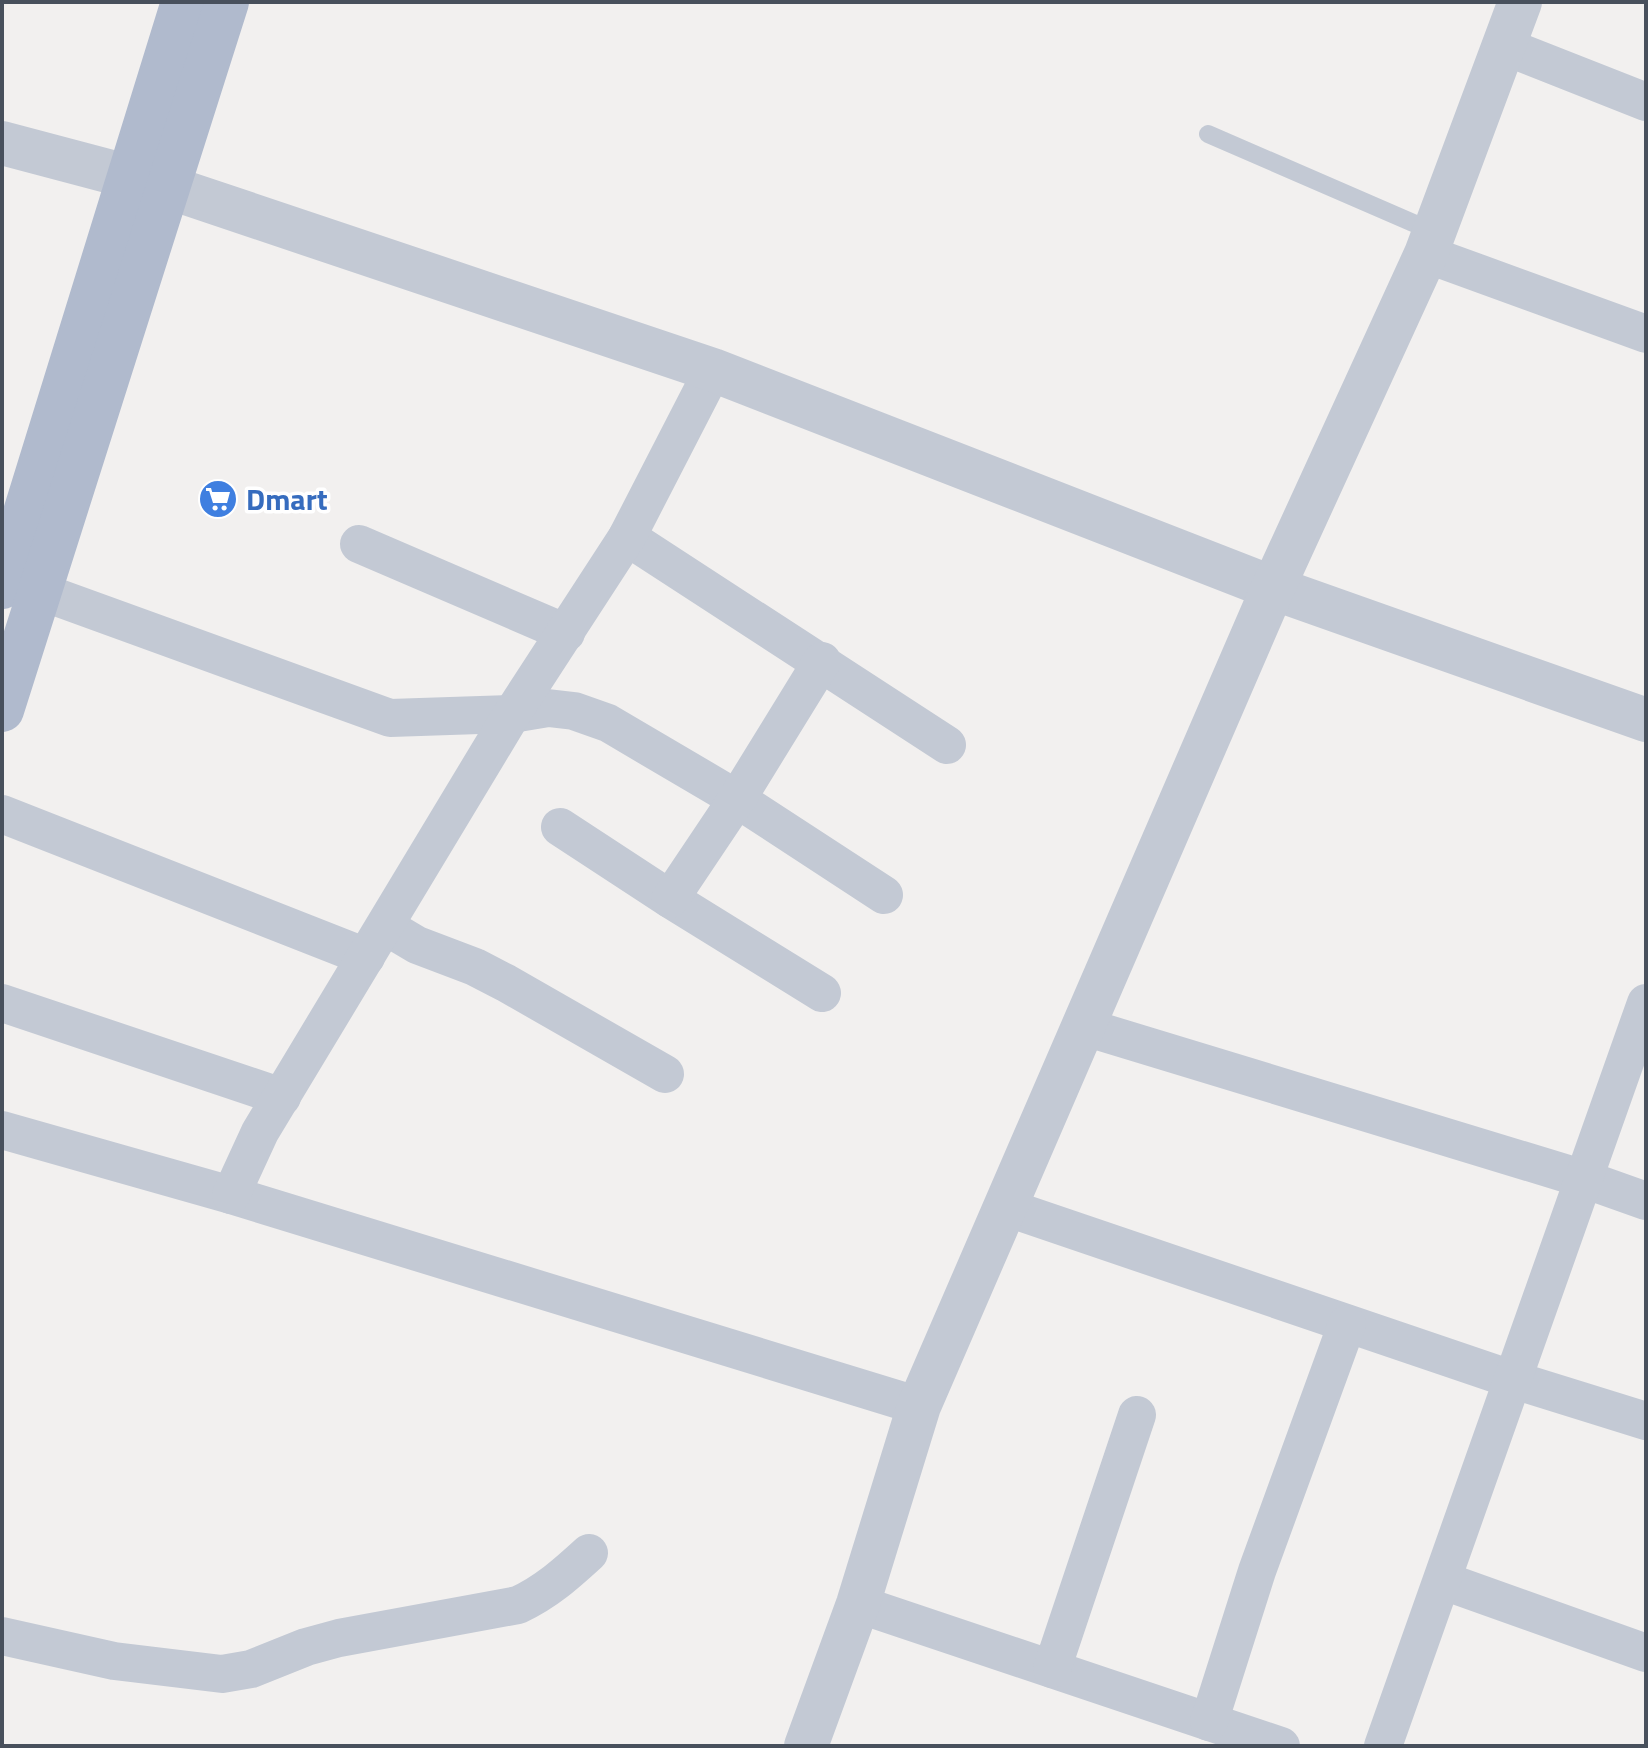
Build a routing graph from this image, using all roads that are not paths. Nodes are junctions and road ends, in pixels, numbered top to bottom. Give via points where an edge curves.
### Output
1 (183, 2) edge
2 (227, 2) edge
3 (1520, 2) edge
4 (1504, 46) junction
5 (1646, 102) edge
6 (1208, 134) dead end
7 (2, 143) edge
8 (149, 182) junction
9 (1430, 243) junction
10 (1646, 334) edge
11 (713, 370) junction
12 (627, 537) junction
13 (359, 544) dead end
14 (12, 584) edge
15 (1273, 588) junction
16 (566, 633) junction
17 (822, 661) junction
18 (2, 710) edge
19 (1644, 713) edge
20 (512, 714) junction
21 (947, 745) dead end
22 (737, 799) junction
23 (2, 814) edge
24 (560, 827) dead end
25 (884, 895) dead end
26 (670, 899) junction
27 (376, 942) junction
28 (822, 993) dead end
29 (2, 1003) edge
30 (1646, 1003) edge
31 (1085, 1027) junction
32 (665, 1074) dead end
33 (282, 1097) junction
34 (2, 1130) edge
35 (1584, 1179) junction
36 (231, 1195) junction
37 (1646, 1201) edge
38 (1005, 1207) junction
39 (1347, 1324) junction
40 (1514, 1380) junction
41 (919, 1406) junction
42 (1137, 1415) dead end
43 (1646, 1421) edge
44 (589, 1553) dead end
45 (1444, 1581) junction
46 (858, 1604) junction
47 (2, 1636) edge
48 (1646, 1653) edge
49 (1052, 1669) junction
50 (1209, 1722) junction
51 (806, 1746) edge
52 (1281, 1746) edge
53 (1383, 1746) edge

1 - 8 main road
2 - 8 main road
3 - 4 street
4 - 5 street
4 - 9 street
6 - 9 lane
7 - 8 street
8 - 11 street
8 - 14 main road
9 - 10 street
9 - 15 street
11 - 12 street
11 - 15 street
12 - 16 street
12 - 17 street
13 - 16 street
14 - 18 main road
14 - 20 street via 390,718
15 - 19 street
15 - 31 street
16 - 20 street
17 - 21 street
17 - 22 street
20 - 22 street via 548,708 608,723
20 - 27 street
22 - 25 street
22 - 26 street
23 - 27 street
24 - 26 street
26 - 28 street
27 - 32 street via 417,945 475,967
27 - 33 street
29 - 33 street
30 - 35 street
31 - 35 street
31 - 38 street
33 - 36 street
34 - 36 street
35 - 37 street
35 - 40 street
36 - 41 street
38 - 39 street
38 - 41 street
39 - 40 street
39 - 50 street via 1257,1571
40 - 43 street
40 - 45 street
41 - 46 street
42 - 49 street
44 - 47 street via 559,1581 518,1605 339,1638 222,1674 114,1661
45 - 48 street
45 - 53 street
46 - 49 street
46 - 51 street
49 - 50 street
50 - 52 street

